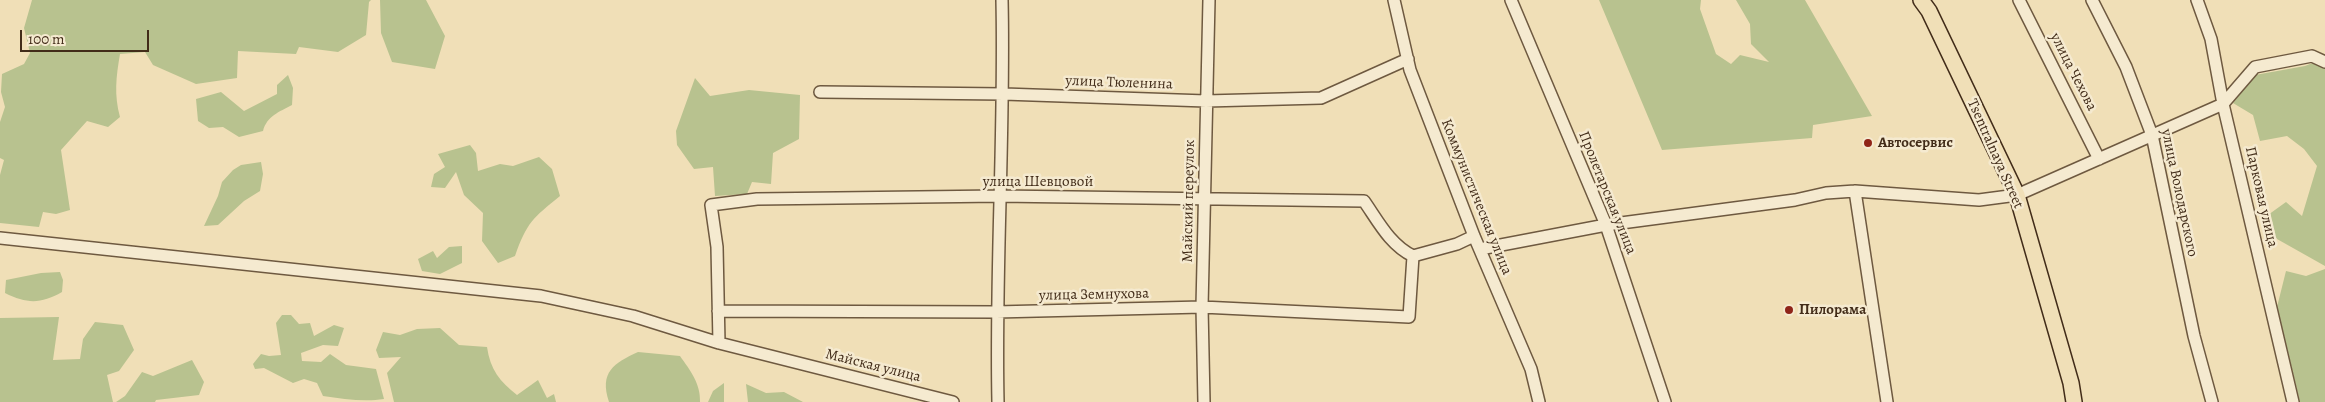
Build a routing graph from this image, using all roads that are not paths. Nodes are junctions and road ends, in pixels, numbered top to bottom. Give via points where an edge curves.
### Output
1 (1002, 0) edge
2 (1209, 0) edge
3 (1394, 0) edge
4 (1511, 0) edge
5 (1921, 0) edge
6 (2019, 0) edge
7 (2092, 0) edge
8 (2197, 0) edge
9 (1408, 59) junction
10 (2325, 62) edge
11 (820, 92) dead end
12 (1004, 94) junction
13 (1206, 101) junction
14 (2223, 104) junction
15 (2152, 135) junction
16 (2099, 159) junction
17 (1855, 191) junction
18 (2017, 195) junction
19 (1000, 196) junction
20 (1204, 198) junction
21 (1606, 225) junction
22 (1474, 236) junction
23 (0, 238) edge
24 (1480, 248) junction
25 (1413, 256) junction
26 (1202, 307) junction
27 (718, 311) junction
28 (996, 312) junction
29 (719, 343) junction
30 (953, 402) edge
31 (998, 402) edge
32 (1204, 402) edge
33 (1539, 402) edge
34 (1665, 402) edge
35 (1887, 402) edge
36 (2074, 402) edge
37 (2212, 402) edge
38 (2293, 402) edge

1 - 12 street
2 - 13 street, Майский переулок
3 - 9 street, Коммунистическая улица
4 - 21 street, Пролетарская улица
5 - 18 main road, Tsentralnaya Street
6 - 16 street, улица Чехова
7 - 15 street, улица Володарского via 2126,67
8 - 14 street, Парковая улица via 2211,39
9 - 13 street, улица Тюленина via 1321,98
9 - 22 street, Коммунистическая улица
10 - 14 street via 2312,56 2255,67
11 - 12 street, улица Тюленина
12 - 13 street, улица Тюленина
12 - 19 street
13 - 20 street, Майский переулок
14 - 15 street
14 - 38 street, Парковая улица
15 - 16 street
15 - 37 street, улица Володарского via 2194,336
16 - 18 street
17 - 18 street via 1979,200
17 - 21 street via 1826,192 1795,200
17 - 35 street
18 - 36 main road, Tsentralnaya Street
19 - 20 street, улица Шевцовой
19 - 27 street, улица Шевцовой via 757,199 711,205 717,247
19 - 28 street
20 - 25 street, улица Шевцовой via 1364,201 1401,250
20 - 26 street, Майский переулок
21 - 24 street
21 - 34 street, Пролетарская улица
22 - 24 street, Коммунистическая улица
22 - 25 street
23 - 29 street, Майская улица via 541,296 633,316
24 - 33 street, Коммунистическая улица via 1531,369
25 - 26 street, улица Земнухова via 1409,317
26 - 28 street, улица Земнухова
26 - 32 street, Майский переулок
27 - 28 street, улица Земнухова
27 - 29 street
28 - 31 street
29 - 30 street, Майская улица

